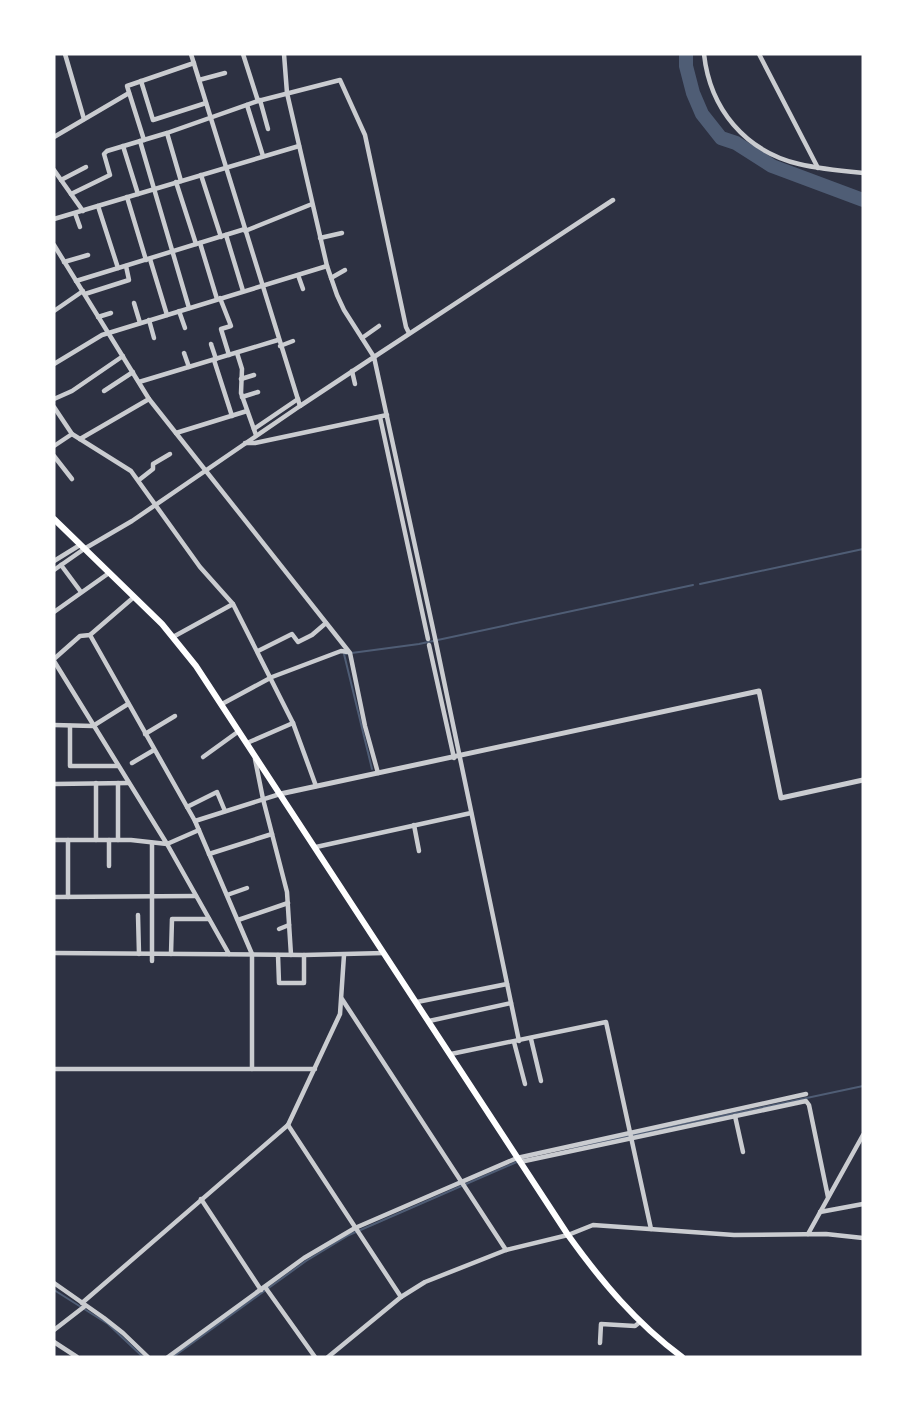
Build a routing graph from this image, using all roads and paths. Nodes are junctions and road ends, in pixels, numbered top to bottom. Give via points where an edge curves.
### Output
1 (64, 54) edge
2 (191, 54) edge
3 (243, 54) edge
4 (284, 54) edge
5 (704, 54) edge
6 (759, 54) edge
7 (194, 63) junction
8 (225, 73) dead end
9 (199, 80) junction
10 (141, 81) junction
11 (129, 93) junction
12 (287, 93) junction
13 (259, 100) junction
14 (206, 103) junction
15 (247, 105) junction
16 (211, 118) junction
17 (84, 119) junction
18 (268, 129) dead end
19 (167, 133) junction
20 (54, 137) edge
21 (142, 141) junction
22 (123, 146) junction
23 (299, 146) junction
24 (263, 156) junction
25 (86, 167) dead end
26 (226, 167) junction
27 (818, 168) junction
28 (863, 173) edge
29 (55, 174) edge
30 (201, 175) junction
31 (61, 180) junction
32 (179, 182) junction
33 (153, 189) junction
34 (71, 194) junction
35 (138, 194) junction
36 (127, 197) junction
37 (613, 200) dead end
38 (312, 204) junction
39 (98, 206) junction
40 (83, 211) junction
41 (75, 213) junction
42 (54, 219) edge
43 (80, 227) dead end
44 (245, 230) junction
45 (342, 233) dead end
46 (223, 236) junction
47 (321, 238) junction
48 (198, 244) junction
49 (54, 245) edge
50 (171, 252) junction
51 (88, 255) dead end
52 (148, 259) junction
53 (64, 262) junction
54 (126, 266) junction
55 (327, 266) junction
56 (118, 268) junction
57 (345, 270) dead end
58 (298, 275) junction
59 (332, 278) junction
60 (76, 281) junction
61 (262, 285) junction
62 (303, 289) dead end
63 (243, 291) junction
64 (84, 293) junction
65 (219, 299) junction
66 (134, 303) dead end
67 (189, 308) junction
68 (54, 311) edge
69 (180, 311) junction
70 (111, 313) dead end
71 (167, 315) junction
72 (98, 317) junction
73 (149, 320) junction
74 (140, 323) junction
75 (379, 326) dead end
76 (185, 328) dead end
77 (108, 333) junction
78 (410, 333) junction
79 (154, 338) dead end
80 (362, 338) junction
81 (293, 341) dead end
82 (279, 343) junction
83 (211, 344) dead end
84 (184, 353) dead end
85 (237, 353) junction
86 (229, 355) junction
87 (123, 356) junction
88 (374, 357) junction
89 (215, 359) junction
90 (54, 364) edge
91 (189, 368) junction
92 (352, 371) junction
93 (133, 372) junction
94 (254, 375) dead end
95 (241, 379) junction
96 (139, 382) junction
97 (355, 384) dead end
98 (104, 391) dead end
99 (258, 392) dead end
100 (242, 397) junction
101 (54, 399) edge
102 (149, 399) junction
103 (298, 399) junction
104 (300, 406) junction
105 (54, 407) edge
106 (246, 411) junction
107 (232, 416) junction
108 (387, 416) junction
109 (380, 417) junction
110 (254, 429) junction
111 (176, 433) junction
112 (72, 434) junction
113 (256, 435) junction
114 (80, 439) junction
115 (245, 443) junction
116 (54, 446) edge
117 (170, 454) dead end
118 (54, 456) edge
119 (205, 470) junction
120 (72, 479) dead end
121 (140, 480) junction
122 (156, 504) junction
123 (54, 519) edge
124 (82, 547) junction
125 (55, 559) edge
126 (61, 565) junction
127 (54, 570) edge
128 (109, 573) junction
129 (81, 592) junction
130 (134, 597) junction
131 (233, 604) junction
132 (54, 612) edge
133 (326, 623) junction
134 (90, 635) junction
135 (173, 637) junction
136 (258, 651) junction
137 (350, 653) junction
138 (54, 660) edge
139 (272, 677) junction
140 (128, 704) junction
141 (222, 704) junction
142 (175, 716) dead end
143 (293, 723) junction
144 (54, 725) edge
145 (70, 726) junction
146 (93, 726) junction
147 (239, 731) junction
148 (145, 734) junction
149 (247, 742) junction
150 (154, 750) junction
151 (254, 753) junction
152 (203, 757) dead end
153 (456, 757) junction
154 (132, 763) dead end
155 (118, 766) junction
156 (378, 773) junction
157 (863, 780) edge
158 (96, 783) junction
159 (118, 783) junction
160 (128, 783) junction
161 (54, 784) edge
162 (316, 786) junction
163 (280, 794) junction
164 (263, 799) junction
165 (187, 807) junction
166 (225, 811) junction
167 (471, 813) junction
168 (195, 821) junction
169 (414, 825) junction
170 (199, 831) junction
171 (272, 834) junction
172 (54, 840) edge
173 (68, 840) junction
174 (96, 840) junction
175 (109, 840) junction
176 (118, 840) junction
177 (152, 843) junction
178 (167, 844) junction
179 (316, 847) junction
180 (419, 851) dead end
181 (209, 854) junction
182 (109, 866) dead end
183 (247, 888) dead end
184 (227, 895) junction
185 (196, 896) junction
186 (54, 897) edge
187 (68, 897) junction
188 (152, 897) junction
189 (288, 903) junction
190 (138, 915) dead end
191 (209, 919) junction
192 (238, 920) junction
193 (290, 925) junction
194 (279, 929) dead end
195 (54, 953) edge
196 (385, 953) junction
197 (139, 954) junction
198 (153, 954) junction
199 (171, 954) junction
200 (229, 954) junction
201 (252, 954) junction
202 (278, 955) junction
203 (291, 955) junction
204 (304, 955) junction
205 (345, 955) junction
206 (152, 961) dead end
207 (507, 984) junction
208 (342, 999) junction
209 (417, 1002) junction
210 (511, 1003) junction
211 (429, 1021) junction
212 (531, 1039) junction
213 (517, 1041) junction
214 (451, 1054) junction
215 (54, 1069) edge
216 (252, 1069) junction
217 (315, 1069) junction
218 (541, 1081) dead end
219 (525, 1084) dead end
220 (806, 1095) dead end
221 (735, 1116) junction
222 (288, 1125) junction
223 (630, 1135) junction
224 (863, 1135) edge
225 (743, 1152) dead end
226 (518, 1160) junction
227 (462, 1182) junction
228 (828, 1197) junction
229 (201, 1199) junction
230 (863, 1204) edge
231 (820, 1212) junction
232 (355, 1228) junction
233 (651, 1229) junction
234 (808, 1234) junction
235 (568, 1235) junction
236 (863, 1238) edge
237 (506, 1250) junction
238 (54, 1283) edge
239 (263, 1288) junction
240 (401, 1297) junction
241 (83, 1304) junction
242 (640, 1322) junction
243 (54, 1330) edge
244 (54, 1342) edge
245 (600, 1343) dead end
246 (77, 1357) edge
247 (148, 1357) edge
248 (168, 1357) edge
249 (315, 1357) edge
250 (328, 1357) edge
251 (682, 1357) edge

1 - 17 street
2 - 7 street
3 - 13 street
4 - 12 street
5 - 27 street via 706,74 730,123 777,156
6 - 27 street
7 - 9 street
7 - 10 street
8 - 9 street
9 - 14 street
10 - 11 street via 127,86
10 - 14 street via 153,120
11 - 17 street
11 - 21 street
12 - 13 street
12 - 23 street
12 - 78 street via 340,80 365,135
13 - 15 street
13 - 18 street
14 - 16 street
15 - 16 street
15 - 24 street
16 - 19 street
16 - 26 street
17 - 20 street
19 - 21 street
19 - 32 street
21 - 22 street
21 - 33 street
22 - 34 street via 104,154 110,175
22 - 35 street
23 - 24 street
23 - 38 street
24 - 26 street
25 - 31 street
26 - 30 street
26 - 44 street
27 - 28 street
29 - 31 street
30 - 32 street
30 - 46 street
31 - 34 street
32 - 33 street
32 - 48 street
33 - 35 street
33 - 50 street
34 - 40 street
35 - 36 street
36 - 39 street
36 - 52 street
37 - 78 street
38 - 44 street
38 - 47 street
39 - 40 street
39 - 56 street
40 - 41 street
41 - 42 street
41 - 43 street
44 - 46 street
44 - 61 street
45 - 47 street
46 - 48 street
46 - 63 street
47 - 55 street
48 - 50 street
48 - 65 street
49 - 53 street
50 - 52 street
50 - 67 street
51 - 53 street
52 - 54 street
52 - 71 street
53 - 60 street
54 - 56 street
54 - 64 street via 129,280
55 - 58 street
55 - 59 street
56 - 60 street
57 - 59 street
58 - 61 street
58 - 62 street
59 - 80 street via 344,310
60 - 64 street
61 - 63 street
61 - 82 street
63 - 65 street
64 - 68 street
64 - 72 street
65 - 67 street
65 - 86 street via 231,326 221,329
66 - 74 street
67 - 69 street
69 - 71 street
69 - 76 street
70 - 72 street
71 - 73 street
72 - 77 street
73 - 74 street
73 - 79 street
74 - 77 street
75 - 80 street
77 - 87 street
77 - 90 street
78 - 88 street
80 - 88 street
81 - 82 street
82 - 85 street
82 - 103 street
83 - 89 street
84 - 91 street
85 - 86 street
85 - 95 street
86 - 89 street
87 - 93 street
87 - 101 street
88 - 92 street
88 - 108 street
89 - 91 street
89 - 107 street
91 - 96 street
92 - 97 street
92 - 104 street
93 - 96 street
93 - 98 street
94 - 95 street
95 - 100 street
96 - 102 street
99 - 100 street
100 - 106 street
102 - 111 street
102 - 114 street
103 - 104 street
103 - 110 street
104 - 113 street
105 - 112 street
106 - 107 street
106 - 110 street
107 - 111 street
108 - 109 street
108 - 153 street
109 - 115 street
109 - 153 street
110 - 113 street
111 - 119 street
112 - 114 street
112 - 116 street
113 - 115 street
114 - 121 street
115 - 119 street
117 - 121 street via 153,464 153,469
118 - 120 street
119 - 122 street
119 - 133 street
121 - 122 street
122 - 124 street
122 - 131 street via 200,567
123 - 124 main road
124 - 125 street
124 - 126 street
124 - 128 main road
126 - 127 street
126 - 129 street
128 - 129 street
128 - 130 main road
129 - 132 street
130 - 134 street
130 - 135 main road
131 - 135 street
131 - 136 street
133 - 136 street via 298,642 292,634
133 - 137 street
134 - 138 street via 80,636
134 - 140 street
135 - 141 main road
136 - 139 street
137 - 139 street via 341,651
137 - 156 street
138 - 146 street
139 - 141 street
139 - 143 street
140 - 146 street
140 - 148 street
141 - 147 main road
142 - 148 street
143 - 149 street
143 - 162 street
144 - 145 street
145 - 146 street
145 - 155 street via 70,766
146 - 155 street
147 - 149 main road
147 - 152 street
148 - 150 street
149 - 151 main road
150 - 154 street
150 - 165 street
151 - 163 main road
151 - 164 street
153 - 156 street
153 - 157 street via 759,691 781,798
153 - 167 street
155 - 160 street
156 - 162 street
158 - 159 street
158 - 161 street
158 - 174 street
159 - 160 street
159 - 176 street
160 - 178 street
162 - 163 street
163 - 164 street
163 - 179 main road
164 - 166 street
164 - 171 street
165 - 166 street via 217,792
165 - 168 street
166 - 168 street
167 - 169 street
167 - 207 street
168 - 170 street
169 - 179 street
169 - 180 street
170 - 178 street
170 - 181 street
171 - 181 street
171 - 189 street
172 - 173 street
173 - 174 street
173 - 187 street
174 - 175 street
175 - 176 street
175 - 182 street
176 - 177 street
177 - 178 street
177 - 188 street
178 - 185 street
179 - 196 main road
181 - 184 street
183 - 184 street
184 - 192 street
185 - 188 street
185 - 191 street
186 - 187 street
187 - 188 street
188 - 198 street
189 - 192 street
189 - 193 street
190 - 197 street
191 - 199 street via 172,919
191 - 200 street
192 - 201 street
193 - 194 street
193 - 203 street
195 - 197 street
196 - 205 street
196 - 209 main road
197 - 198 street
198 - 199 street
198 - 206 street
199 - 200 street
200 - 201 street
201 - 202 street
201 - 216 street
202 - 203 street
202 - 204 street via 279,983 304,983
203 - 204 street
204 - 205 street
205 - 208 street
207 - 209 street
207 - 210 street
208 - 217 street via 340,1014
208 - 227 street
209 - 211 main road
210 - 211 street
210 - 213 street
211 - 214 main road
212 - 213 street
212 - 218 street
212 - 223 street via 606,1023
213 - 214 street
213 - 219 street
214 - 226 main road
215 - 216 street
216 - 217 street
217 - 222 street
220 - 223 street
221 - 223 street
221 - 225 street
221 - 228 street via 806,1101
222 - 229 street
222 - 232 street
223 - 226 street
223 - 233 street
224 - 228 street
226 - 227 street
226 - 235 main road
227 - 232 street
227 - 237 street
228 - 231 street
229 - 239 street
229 - 241 street
230 - 231 street
231 - 234 street
232 - 239 street
232 - 240 street
233 - 234 street via 734,1235
233 - 235 street via 593,1226
234 - 236 street
235 - 237 street
235 - 242 main road via 605,1285
237 - 240 street via 425,1282
238 - 241 street
239 - 248 street
239 - 249 street
240 - 250 street
241 - 243 street
241 - 247 street
242 - 245 street via 635,1326 601,1324
242 - 251 main road
244 - 246 street

